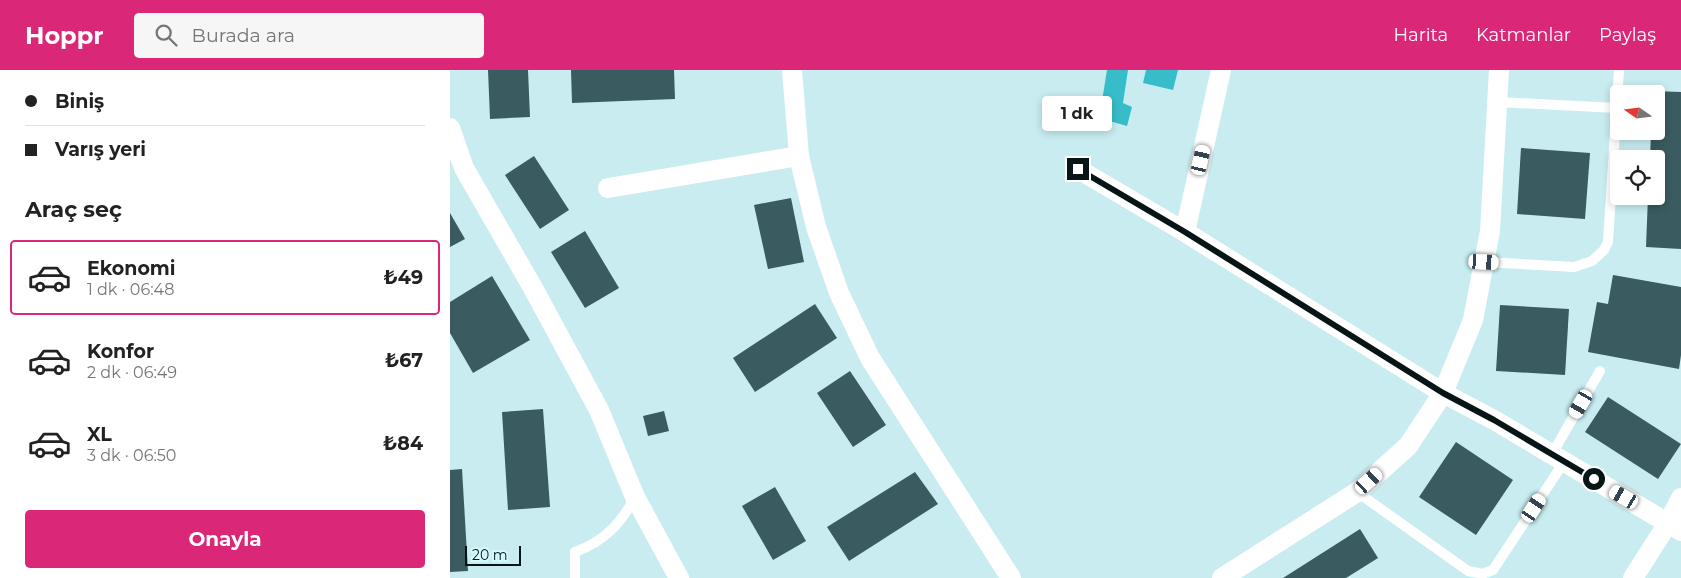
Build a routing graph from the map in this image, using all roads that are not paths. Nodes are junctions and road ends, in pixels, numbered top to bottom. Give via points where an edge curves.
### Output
1 (792, 70) edge
2 (1222, 70) edge
3 (1499, 70) edge
4 (1619, 70) edge
5 (1618, 85) edge
6 (1498, 102) junction
7 (1610, 108) edge
8 (450, 128) edge
9 (1615, 140) edge
10 (798, 156) junction
11 (1078, 169) dead end
12 (608, 188) dead end
13 (1185, 232) junction
14 (1484, 262) junction
15 (1600, 371) dead end
16 (1443, 393) junction
17 (1558, 458) junction
18 (1357, 492) junction
19 (635, 497) junction
20 (1681, 498) edge
21 (1675, 527) edge
22 (576, 578) edge
23 (679, 578) edge
24 (1011, 578) edge
25 (1222, 578) edge
26 (1633, 578) edge

1 - 10 street
2 - 13 street
3 - 6 street
4 - 5 lane
6 - 7 lane
6 - 14 street via 1490,231
8 - 19 street via 464,168 599,410
9 - 14 lane via 1608,242 1599,257 1574,267
10 - 12 street
10 - 24 street via 833,277 870,358
11 - 13 street
13 - 16 street
14 - 16 street via 1473,320
15 - 17 lane
16 - 17 street
16 - 18 street via 1408,446
17 - 18 lane via 1493,570 1482,574 1468,571
17 - 21 street
18 - 25 street
19 - 22 lane via 612,530 590,547 575,552
19 - 23 street
20 - 21 street
21 - 26 street

